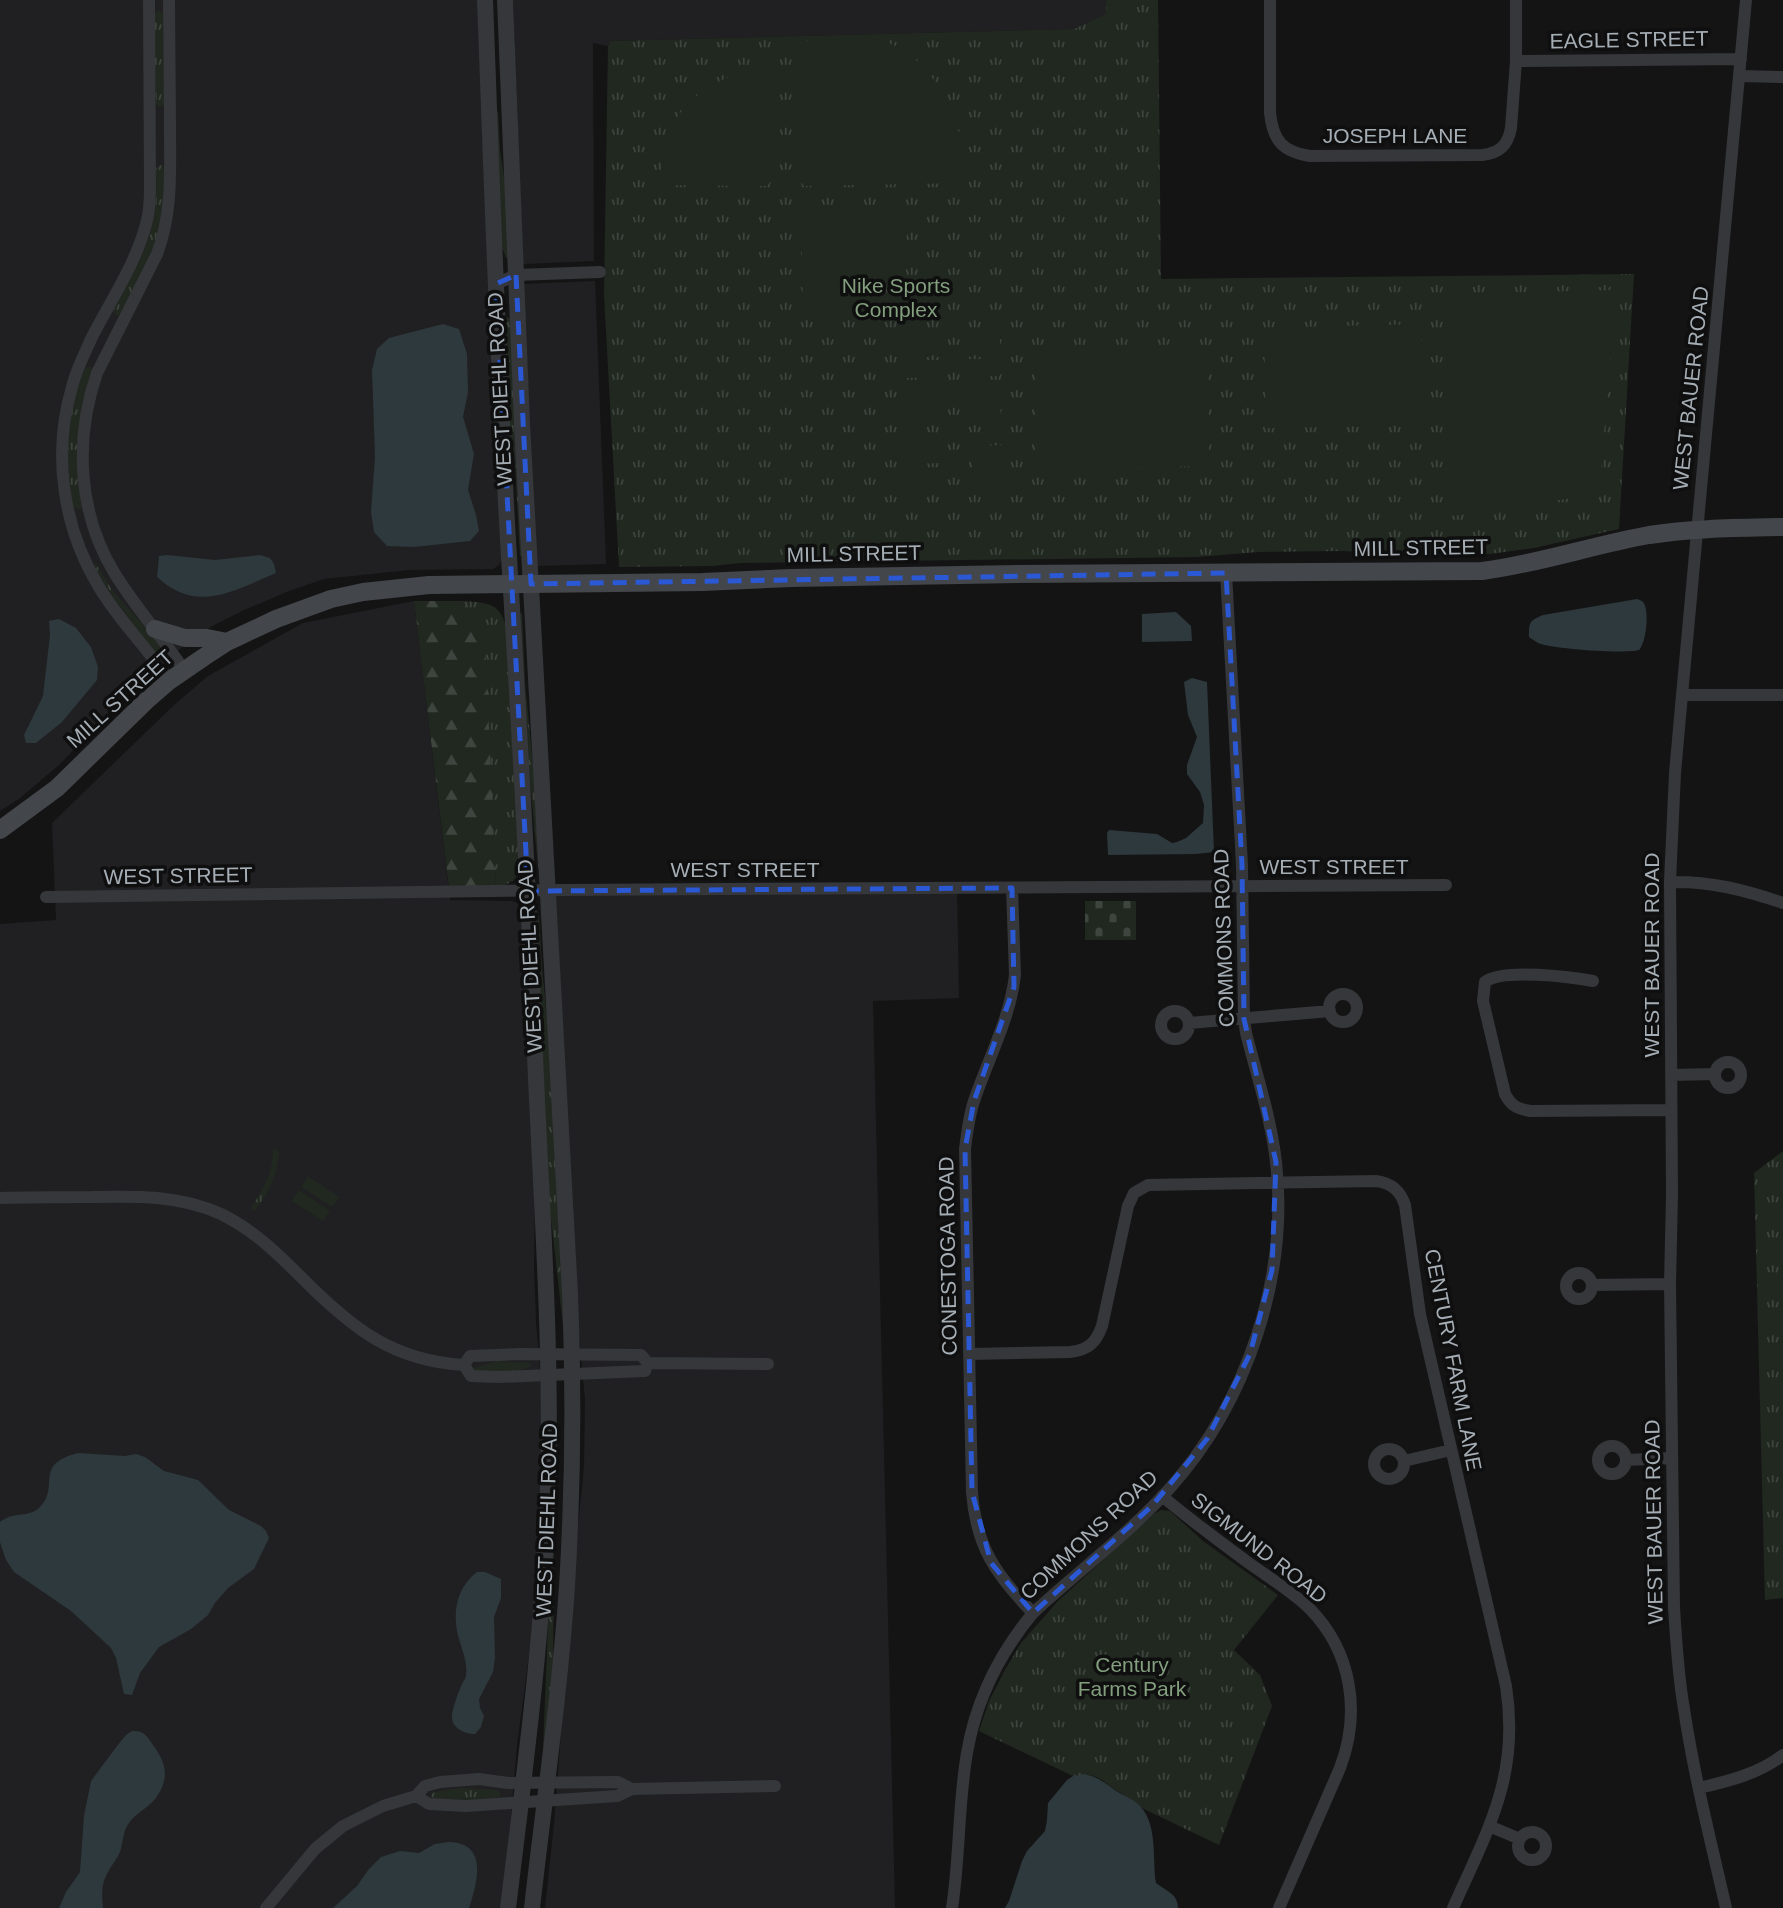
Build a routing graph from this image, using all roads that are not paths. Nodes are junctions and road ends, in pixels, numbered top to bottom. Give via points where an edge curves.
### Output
1 (149, 0) edge
2 (169, 0) edge
3 (485, 0) edge
4 (505, 0) edge
5 (1270, 0) edge
6 (1516, 0) edge
7 (1746, 0) edge
8 (1741, 59) junction
9 (1517, 61) junction
10 (1740, 76) junction
11 (1783, 77) edge
12 (600, 272) dead end
13 (516, 275) junction
14 (496, 284) junction
15 (1783, 527) edge
16 (1697, 529) junction
17 (1226, 573) junction
18 (511, 584) junction
19 (531, 584) junction
20 (155, 629) junction
21 (227, 642) junction
22 (184, 670) junction
23 (169, 681) junction
24 (1682, 695) junction
25 (1783, 695) edge
26 (0, 830) edge
27 (1670, 882) junction
28 (1446, 885) dead end
29 (1243, 886) junction
30 (1012, 888) junction
31 (528, 891) junction
32 (548, 891) junction
33 (46, 897) dead end
34 (1783, 903) edge
35 (1593, 981) dead end
36 (1330, 1011) dead end
37 (1244, 1019) junction
38 (1189, 1023) dead end
39 (1714, 1074) dead end
40 (1671, 1075) junction
41 (1671, 1110) junction
42 (1278, 1183) junction
43 (0, 1198) edge
44 (1670, 1284) junction
45 (1592, 1285) dead end
46 (969, 1354) junction
47 (548, 1355) junction
48 (572, 1356) junction
49 (648, 1363) junction
50 (768, 1364) dead end
51 (464, 1365) junction
52 (573, 1374) junction
53 (549, 1375) junction
54 (1451, 1450) junction
55 (1672, 1458) junction
56 (1626, 1460) dead end
57 (1404, 1461) dead end
58 (1162, 1496) junction
59 (1033, 1613) junction
60 (1783, 1755) edge
61 (546, 1782) junction
62 (523, 1783) junction
63 (775, 1786) dead end
64 (1699, 1788) junction
65 (632, 1789) junction
66 (416, 1796) junction
67 (544, 1801) junction
68 (521, 1802) junction
69 (1489, 1826) junction
70 (1520, 1839) dead end
71 (266, 1908) edge
72 (509, 1908) edge
73 (532, 1908) edge
74 (952, 1908) edge
75 (1279, 1908) edge
76 (1452, 1908) edge
77 (1726, 1908) edge

1 - 23 street via 148,215 140,244 71,387 61,460 79,546 99,588
2 - 20 street via 168,219 158,254 97,373 82,447 88,511 97,539 115,575
3 - 14 street, WEST DIEHL ROAD
4 - 13 street, WEST DIEHL ROAD
5 - 9 street, JOSEPH LANE via 1271,124 1288,150 1311,156 1469,155 1502,149 1511,128
6 - 9 street
7 - 8 street, WEST BAUER ROAD
8 - 9 street, EAGLE STREET
8 - 10 street, WEST BAUER ROAD
10 - 11 street
10 - 16 street, WEST BAUER ROAD
12 - 13 street
13 - 14 street
13 - 19 street, WEST DIEHL ROAD
14 - 18 street, WEST DIEHL ROAD
15 - 16 main road, MILL STREET
16 - 17 main road, MILL STREET via 1482,571
16 - 24 street, WEST BAUER ROAD
17 - 19 main road, MILL STREET
17 - 29 street, COMMONS ROAD
18 - 19 main road, MILL STREET
18 - 21 main road, MILL STREET via 363,592 276,618
18 - 31 street, WEST DIEHL ROAD
19 - 32 street, WEST DIEHL ROAD
20 - 21 main road via 185,638
20 - 22 street
21 - 22 main road, MILL STREET
22 - 23 main road, MILL STREET
23 - 26 main road, MILL STREET via 57,788
24 - 25 street
24 - 27 street, WEST BAUER ROAD
27 - 34 street via 1718,884
27 - 40 street, WEST BAUER ROAD
28 - 29 street, WEST STREET
29 - 30 street, WEST STREET
29 - 37 street, COMMONS ROAD
30 - 32 street, WEST STREET
30 - 46 street, CONESTOGA ROAD via 1014,987 974,1101 965,1149
31 - 32 street, WEST STREET
31 - 33 street, WEST STREET
31 - 47 street, WEST DIEHL ROAD
32 - 48 street, WEST DIEHL ROAD
35 - 41 street via 1560,975 1497,975 1485,982 1483,1001 1509,1102 1530,1111
36 - 37 street
37 - 38 street
37 - 42 street, COMMONS ROAD via 1268,1114
39 - 40 street
40 - 41 street, WEST BAUER ROAD
41 - 44 street, WEST BAUER ROAD
42 - 46 street, CENTURY FARM LANE via 1158,1184 1140,1189 1128,1206 1095,1341 1070,1352
42 - 54 street, CENTURY FARM LANE via 1376,1181 1399,1191 1405,1205 1420,1314
42 - 58 street, COMMONS ROAD via 1272,1270 1250,1354 1217,1422
43 - 51 street via 154,1197 204,1207 258,1237 360,1331 419,1358
44 - 45 street
44 - 55 street, WEST BAUER ROAD
46 - 59 street, CONESTOGA ROAD via 976,1523 997,1572
47 - 48 street
47 - 51 street via 470,1356
47 - 53 street, WEST DIEHL ROAD
48 - 49 street via 640,1354
48 - 52 street, WEST DIEHL ROAD
49 - 50 street
49 - 52 street via 645,1371
51 - 53 street via 471,1376
52 - 53 street
52 - 61 street, WEST DIEHL ROAD via 567,1587
53 - 62 street, WEST DIEHL ROAD via 542,1591
54 - 57 street
54 - 69 street, CENTURY FARM LANE via 1510,1718 1508,1760
55 - 56 street
55 - 64 street, WEST BAUER ROAD via 1677,1648
58 - 59 street, COMMONS ROAD
58 - 75 street, SIGMUND ROAD via 1310,1609 1332,1638 1347,1673 1352,1710 1348,1744
59 - 74 street, COMMONS ROAD via 992,1675 972,1726
60 - 64 street via 1753,1773
61 - 62 street
61 - 65 street via 618,1782
61 - 67 street, WEST DIEHL ROAD
62 - 66 street via 480,1779 440,1783 425,1787
62 - 68 street, WEST DIEHL ROAD
63 - 65 street
64 - 77 street, WEST BAUER ROAD
65 - 67 street via 617,1796
66 - 68 street via 429,1804
66 - 71 street via 343,1826 315,1849
67 - 68 street
67 - 73 street, WEST DIEHL ROAD
68 - 72 street, WEST DIEHL ROAD
69 - 70 street
69 - 76 street, CENTURY FARM LANE

